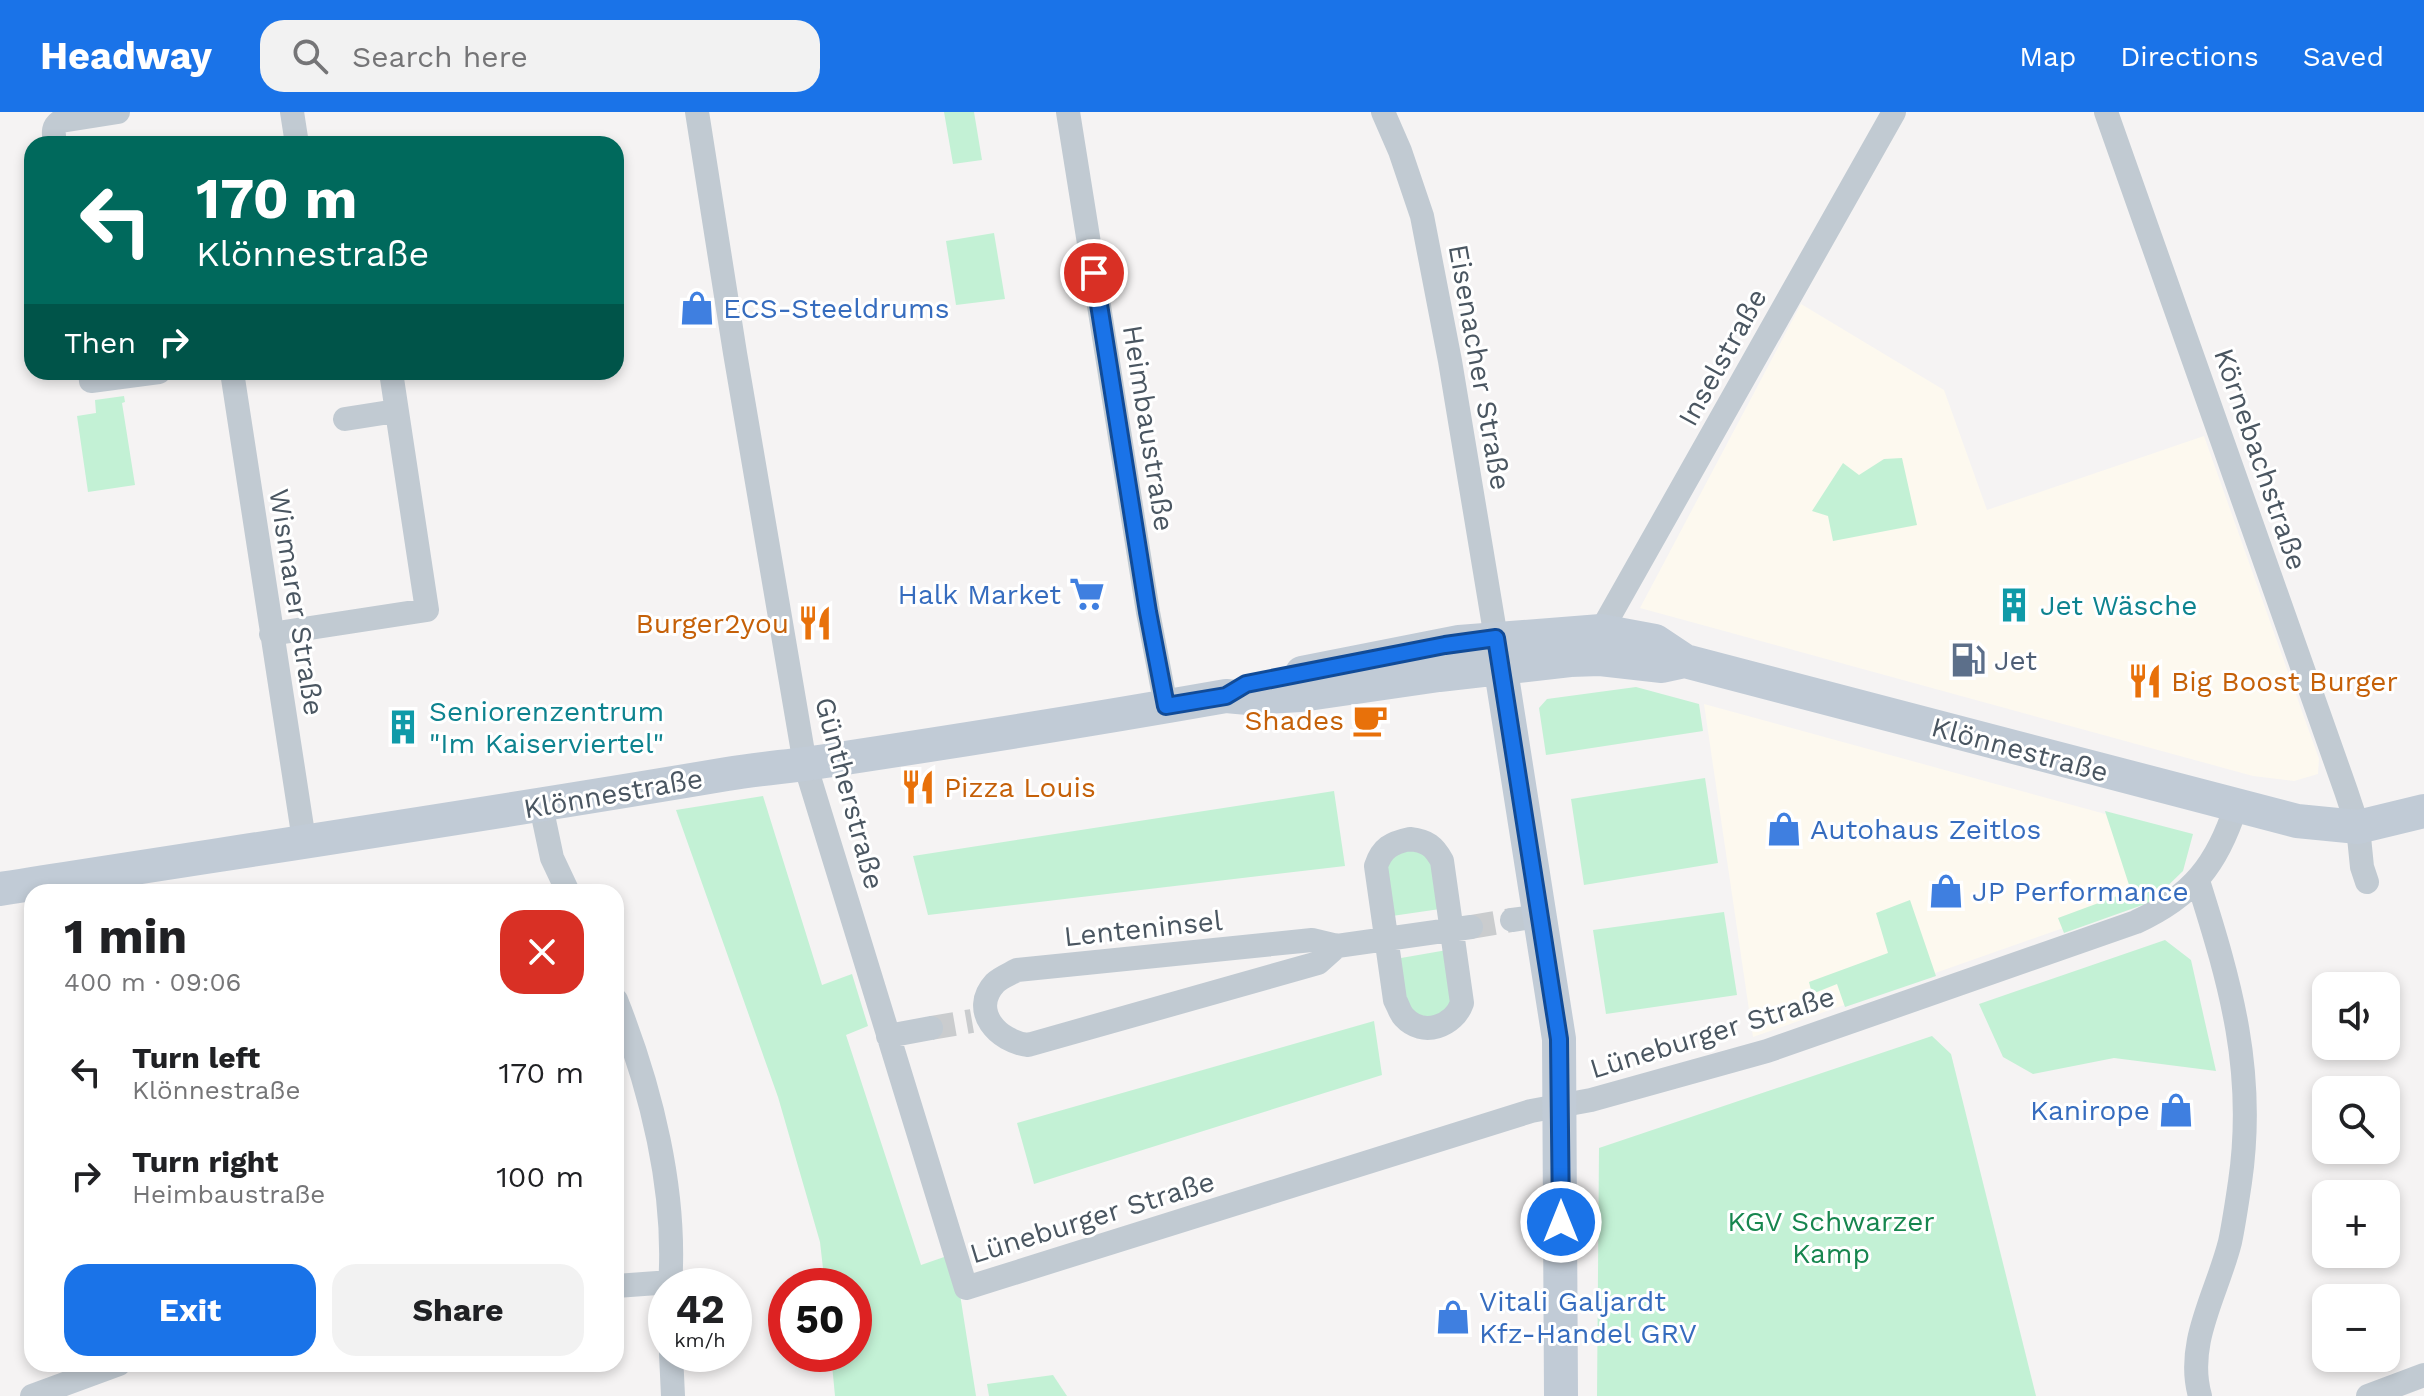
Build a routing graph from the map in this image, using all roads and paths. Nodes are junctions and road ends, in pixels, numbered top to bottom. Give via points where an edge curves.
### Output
1 (118, 112) edge
2 (292, 112) edge
3 (697, 112) edge
4 (1068, 112) edge
5 (1383, 112) edge
6 (1894, 112) edge
7 (2106, 112) edge
8 (54, 136) edge
9 (296, 136) edge
10 (233, 380) edge
11 (392, 380) edge
12 (396, 411) junction
13 (345, 419) dead end
14 (1601, 631) junction
15 (271, 634) junction
16 (1498, 653) junction
17 (1685, 661) junction
18 (1166, 706) junction
19 (805, 764) junction
20 (541, 806) junction
21 (2236, 806) junction
22 (2424, 811) edge
23 (2358, 827) junction
24 (304, 840) junction
25 (2198, 881) junction
26 (2367, 882) dead end
27 (35, 884) edge
28 (564, 884) edge
29 (24, 886) edge
30 (0, 889) edge
31 (1461, 928) junction
32 (1386, 939) junction
33 (1337, 946) junction
34 (624, 1020) edge
35 (931, 1028) tunnel mouth
36 (888, 1036) junction
37 (1561, 1106) junction
38 (671, 1268) edge
39 (648, 1285) edge
40 (624, 1286) edge
41 (966, 1288) joint
42 (97, 1372) edge
43 (672, 1372) edge
44 (2424, 1375) edge
45 (32, 1396) edge
46 (673, 1396) edge
47 (1561, 1396) edge
48 (2200, 1396) edge
49 (2368, 1396) edge

1 - 8 street via 61,121
2 - 9 street
3 - 19 street, Güntherstraße
4 - 18 street, Heimbaustraße
5 - 16 street, Eisenacher Straße via 1425,229
6 - 14 street, Inselstraße
7 - 23 street, Körnebachstraße
10 - 15 street, Wismarer Straße
11 - 12 street
12 - 13 street
12 - 15 street via 427,610
14 - 16 main road, Klönnestraße
14 - 17 main road, Klönnestraße via 1655,641
15 - 24 street, Wismarer Straße
16 - 17 main road, Klönnestraße via 1662,666
16 - 18 main road, Klönnestraße via 1445,645 1246,684 1226,696
16 - 37 main road via 1526,918 1559,1039
17 - 21 main road, Klönnestraße
18 - 19 main road, Klönnestraße
19 - 20 main road, Klönnestraße
19 - 36 street, Güntherstraße
20 - 24 main road, Klönnestraße
20 - 28 street via 552,858
21 - 23 main road, Klönnestraße via 2297,821
21 - 25 street, Lüneburger Straße via 2226,837
22 - 23 main road, Klönnestraße
23 - 26 street, Körnebachstraße
24 - 27 main road, Klönnestraße
25 - 37 street, Lüneburger Straße via 2172,903 2136,922 1941,991 1767,1051
25 - 48 street via 2235,1008 2246,1116 2230,1242 2196,1347 2194,1375
29 - 30 main road, Klönnestraße
31 - 32 street, Lenteninsel
31 - 32 street via 1462,1003 1458,1014 1435,1028 1418,1027 1404,1017 1395,1000
31 - 32 street via 1435,848 1410,839 1392,843 1380,853 1376,866
32 - 33 street, Lenteninsel
33 - 33 street, Lenteninsel via 1318,963 1028,1045 1012,1044 980,1019 995,983 1017,970 1312,940
34 - 38 street via 662,1161
35 - 36 street
36 - 41 street, Güntherstraße
37 - 41 street, Lüneburger Straße
37 - 47 main road
39 - 40 street
42 - 45 street
43 - 46 street
44 - 49 street

